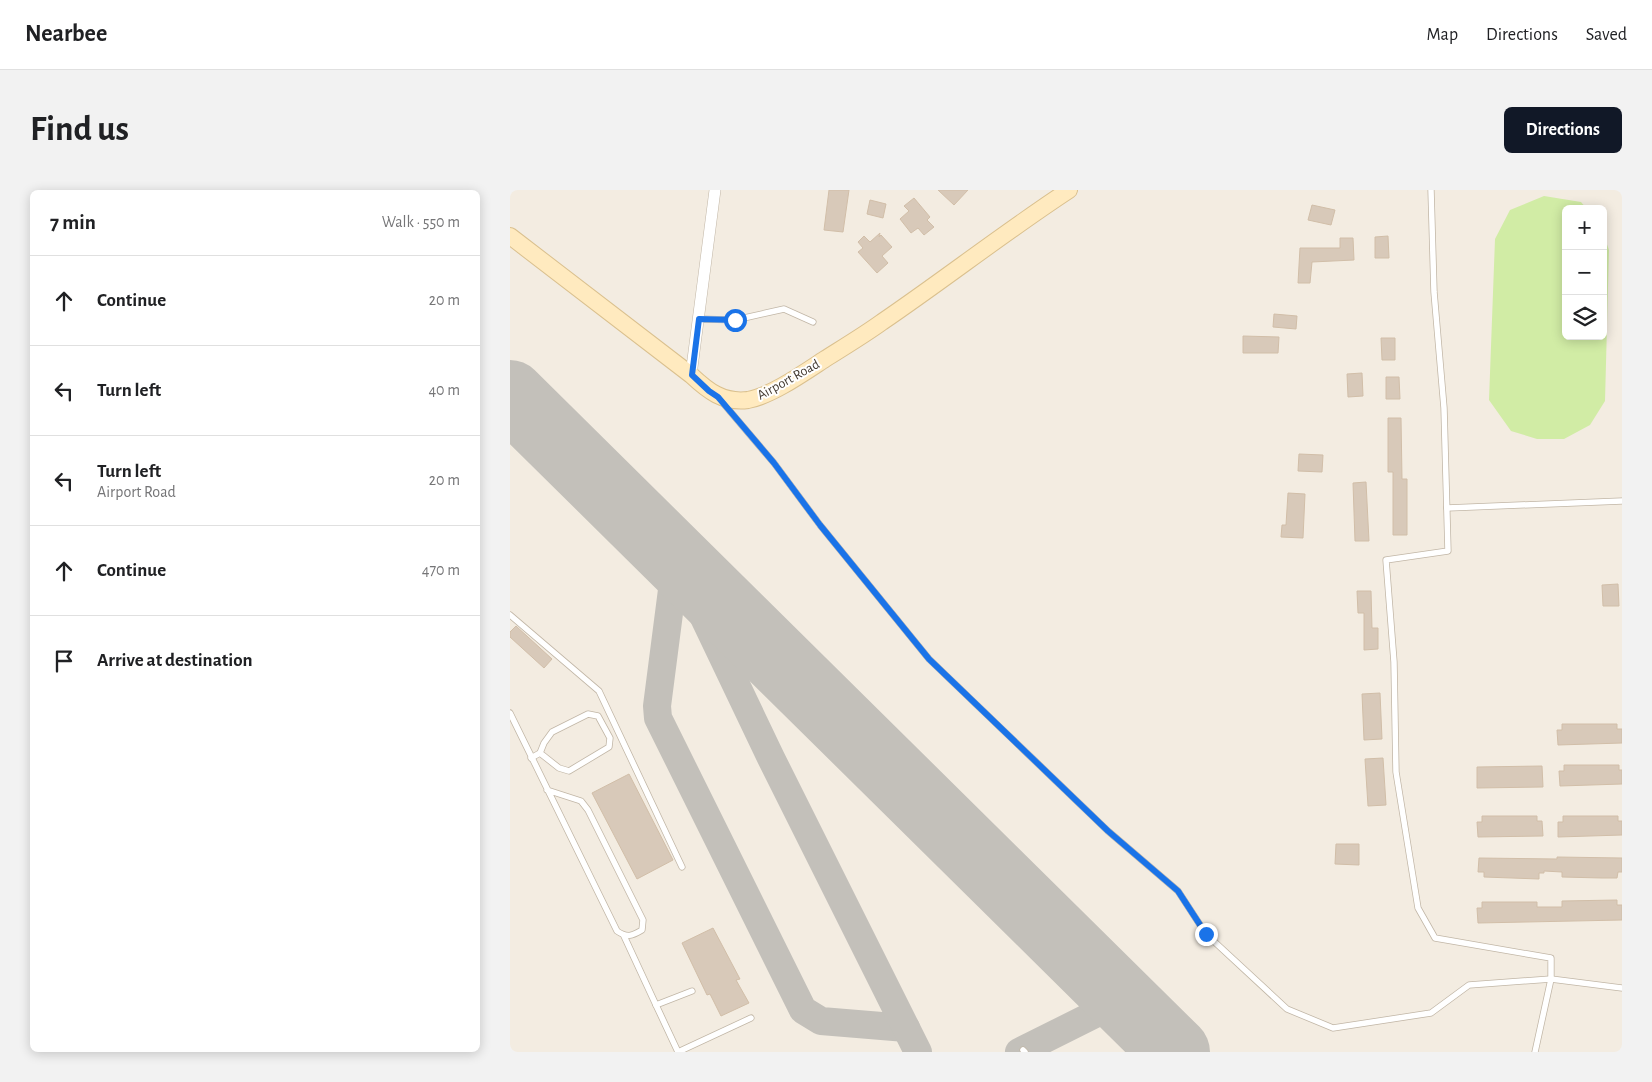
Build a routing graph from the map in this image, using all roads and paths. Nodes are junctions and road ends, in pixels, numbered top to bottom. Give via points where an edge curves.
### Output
1 (715, 190) edge
2 (1069, 190) edge
3 (1431, 190) edge
4 (510, 236) edge
5 (699, 319) junction
6 (813, 322) dead end
7 (692, 375) junction
8 (718, 397) junction
9 (1622, 501) edge
10 (1447, 508) junction
11 (510, 615) edge
12 (510, 713) edge
13 (540, 753) junction
14 (532, 758) junction
15 (547, 790) junction
16 (682, 866) dead end
17 (624, 936) junction
18 (1550, 979) junction
19 (1622, 988) edge
20 (692, 991) dead end
21 (656, 1004) junction
22 (751, 1018) dead end
23 (678, 1052) edge
24 (1535, 1052) edge

1 - 5 street
2 - 8 main road, Airport Road via 1022,220 882,322 800,374 764,395 748,400
3 - 10 lane
4 - 7 main road
5 - 6 lane via 735,320 784,309
5 - 7 street
7 - 8 main road
8 - 18 lane via 929,659 1108,831 1178,891 1206,934 1287,1009 1333,1028 1430,1013 1469,985
9 - 10 lane
10 - 18 lane via 1448,551 1386,560 1394,662 1396,772 1418,908 1434,938 1551,958
11 - 16 lane via 599,692
12 - 14 lane
13 - 13 lane via 552,732 588,714 598,716 610,738 609,747 569,771 559,768
13 - 14 lane
14 - 15 lane
15 - 17 lane via 617,931
15 - 17 lane via 581,801 588,810 642,920 642,930 631,937
17 - 21 lane
18 - 19 lane
18 - 24 lane
20 - 21 lane
21 - 23 lane
22 - 23 lane

